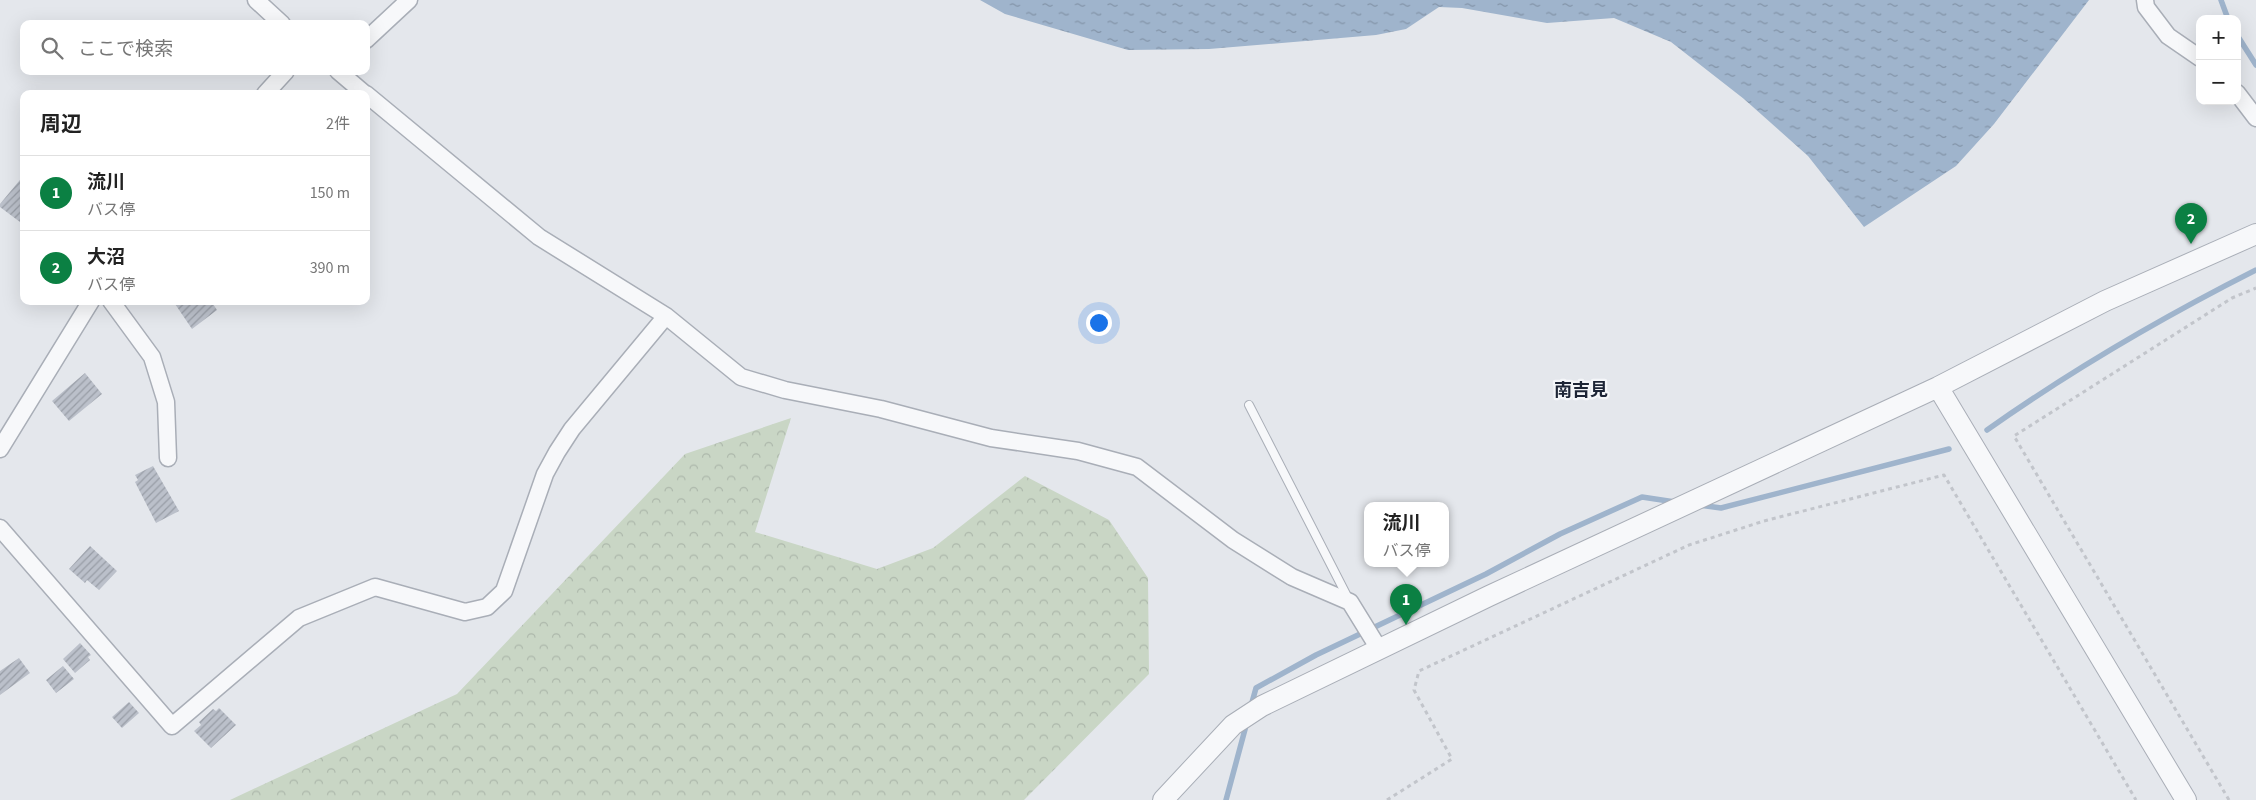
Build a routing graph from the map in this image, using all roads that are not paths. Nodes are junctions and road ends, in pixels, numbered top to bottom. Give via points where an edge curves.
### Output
1 (256, 0) edge
2 (409, 0) edge
3 (2145, 0) edge
4 (278, 20) edge
5 (370, 36) edge
6 (2196, 55) edge
7 (282, 75) edge
8 (343, 75) edge
9 (268, 90) edge
10 (361, 90) edge
11 (370, 97) edge
12 (2241, 97) edge
13 (2256, 118) edge
14 (2256, 234) edge
15 (88, 305) edge
16 (114, 305) edge
17 (666, 316) junction
18 (1938, 387) junction
19 (1249, 405) dead end
20 (6, 426) edge
21 (0, 449) edge
22 (168, 458) dead end
23 (0, 528) edge
24 (1350, 602) junction
25 (1379, 649) junction
26 (1163, 800) edge
27 (2186, 800) edge

1 - 4 street
2 - 5 street
3 - 6 street via 2146,7 2168,36
7 - 9 street
8 - 10 street
11 - 17 street via 539,237
12 - 13 street
14 - 18 street via 2105,302
15 - 20 street
16 - 22 street via 152,357 166,402
17 - 23 street via 572,429 557,452 504,591 487,607 465,612 375,587 298,618 172,726
17 - 24 street via 741,377 991,438 1078,451 1137,466 1242,546 1292,577
18 - 25 street
18 - 27 street
19 - 24 lane
20 - 21 street
24 - 25 street
25 - 26 street via 1262,706 1233,725

